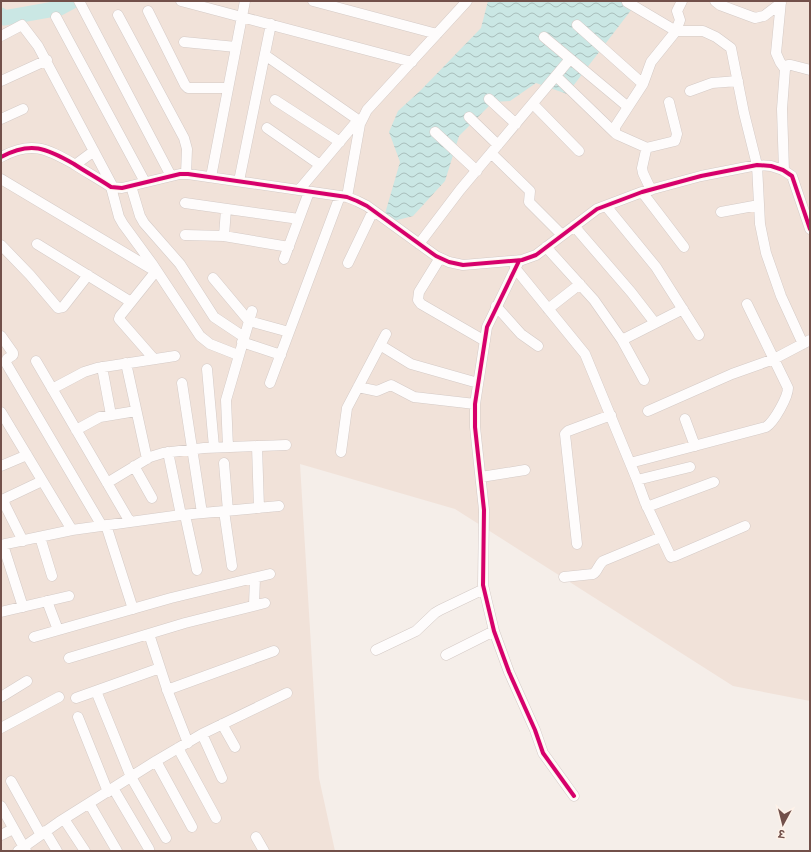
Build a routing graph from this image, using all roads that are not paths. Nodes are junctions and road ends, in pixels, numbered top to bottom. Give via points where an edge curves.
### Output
1 (79, 1) edge
2 (181, 1) edge
3 (245, 1) edge
4 (313, 1) edge
5 (467, 1) edge
6 (682, 1) edge
7 (715, 1) edge
8 (627, 2) dead end
9 (781, 2) edge
10 (148, 11) dead end
11 (118, 15) dead end
12 (242, 16) junction
13 (56, 17) dead end
14 (272, 24) junction
15 (577, 25) dead end
16 (676, 31) junction
17 (437, 34) junction
18 (1, 36) edge
19 (544, 37) dead end
20 (184, 42) dead end
21 (236, 47) junction
22 (265, 55) junction
23 (570, 59) junction
24 (47, 60) junction
25 (412, 62) junction
26 (785, 70) junction
27 (810, 70) edge
28 (556, 76) junction
29 (1, 81) edge
30 (738, 81) junction
31 (643, 84) junction
32 (228, 88) junction
33 (690, 91) dead end
34 (489, 99) dead end
35 (275, 100) dead end
36 (669, 102) dead end
37 (533, 104) junction
38 (628, 107) junction
39 (23, 109) dead end
40 (468, 118) dead end
41 (1, 119) edge
42 (360, 121) junction
43 (516, 124) junction
44 (267, 128) dead end
45 (435, 132) dead end
46 (615, 133) junction
47 (340, 142) junction
48 (498, 145) junction
49 (646, 148) junction
50 (94, 151) junction
51 (579, 151) dead end
52 (491, 153) junction
53 (1, 156) edge
54 (75, 165) junction
55 (320, 165) junction
56 (757, 165) junction
57 (477, 171) junction
58 (784, 171) junction
59 (186, 174) junction
60 (171, 176) junction
61 (211, 177) junction
62 (1, 179) edge
63 (239, 181) junction
64 (145, 182) junction
65 (131, 186) junction
66 (112, 187) junction
67 (299, 190) junction
68 (646, 191) junction
69 (309, 192) junction
70 (343, 196) junction
71 (185, 204) dead end
72 (759, 205) junction
73 (606, 206) junction
74 (226, 208) junction
75 (373, 211) junction
76 (721, 212) dead end
77 (299, 219) junction
78 (809, 223) edge
79 (574, 226) junction
80 (185, 235) dead end
81 (562, 235) junction
82 (224, 236) junction
83 (36, 244) dead end
84 (419, 244) junction
85 (1, 245) edge
86 (289, 247) junction
87 (546, 247) junction
88 (684, 247) dead end
89 (440, 258) junction
90 (284, 259) dead end
91 (348, 263) dead end
92 (517, 264) junction
93 (157, 272) junction
94 (88, 275) junction
95 (213, 278) dead end
96 (580, 284) junction
97 (131, 302) junction
98 (747, 304) dead end
99 (496, 306) junction
100 (548, 309) junction
101 (682, 309) junction
102 (250, 316) junction
103 (655, 323) junction
104 (289, 332) junction
105 (386, 334) dead end
106 (699, 335) dead end
107 (1, 336) edge
108 (243, 340) junction
109 (622, 340) junction
110 (485, 341) junction
111 (806, 342) edge
112 (380, 345) junction
113 (538, 346) dead end
114 (281, 354) junction
115 (238, 355) junction
116 (175, 356) dead end
117 (774, 358) junction
118 (154, 359) junction
119 (36, 361) dead end
120 (4, 362) edge
121 (126, 363) junction
122 (102, 367) junction
123 (207, 369) dead end
124 (644, 380) dead end
125 (182, 383) dead end
126 (270, 383) dead end
127 (478, 383) junction
128 (358, 387) junction
129 (52, 389) junction
130 (475, 404) junction
131 (136, 411) junction
132 (648, 411) dead end
133 (1, 412) edge
134 (611, 415) junction
135 (111, 416) junction
136 (685, 419) dead end
137 (76, 430) junction
138 (257, 446) junction
139 (286, 446) dead end
140 (695, 446) junction
141 (214, 447) junction
142 (228, 447) junction
143 (192, 449) junction
144 (168, 452) junction
145 (341, 452) dead end
146 (27, 455) junction
147 (147, 459) junction
148 (224, 463) dead end
149 (630, 463) junction
150 (1, 466) edge
151 (134, 466) junction
152 (690, 467) dead end
153 (524, 470) dead end
154 (481, 477) junction
155 (637, 480) junction
156 (42, 481) junction
157 (714, 482) dead end
158 (107, 483) junction
159 (152, 498) dead end
160 (279, 506) dead end
161 (647, 507) junction
162 (259, 508) junction
163 (226, 511) junction
164 (202, 513) junction
165 (183, 515) junction
166 (130, 522) junction
167 (104, 526) junction
168 (745, 526) dead end
169 (72, 530) junction
170 (40, 537) junction
171 (661, 537) junction
172 (23, 541) junction
173 (577, 544) dead end
174 (2, 545) edge
175 (232, 566) dead end
176 (197, 570) dead end
177 (270, 574) dead end
178 (52, 576) dead end
179 (564, 576) dead end
180 (255, 578) junction
181 (484, 589) junction
182 (69, 596) dead end
183 (47, 601) junction
184 (265, 603) dead end
185 (254, 605) junction
186 (23, 607) junction
187 (133, 609) junction
188 (1, 612) edge
189 (58, 630) junction
190 (494, 631) junction
191 (149, 634) junction
192 (34, 637) dead end
193 (376, 650) dead end
194 (274, 651) dead end
195 (446, 655) dead end
196 (69, 658) dead end
197 (160, 668) junction
198 (27, 681) dead end
199 (167, 690) junction
200 (96, 691) junction
201 (287, 693) dead end
202 (1, 697) edge
203 (59, 697) dead end
204 (76, 698) dead end
205 (78, 717) dead end
206 (222, 724) junction
207 (1, 728) edge
208 (202, 734) junction
209 (188, 743) junction
210 (235, 747) dead end
211 (178, 748) junction
212 (156, 761) junction
213 (131, 777) junction
214 (222, 778) dead end
215 (11, 781) dead end
216 (110, 790) junction
217 (574, 796) dead end
218 (89, 803) junction
219 (1, 806) edge
220 (216, 818) dead end
221 (64, 819) junction
222 (192, 827) dead end
223 (13, 829) junction
224 (43, 833) junction
225 (1, 835) edge
226 (256, 837) dead end
227 (166, 838) dead end
228 (149, 849) dead end
229 (22, 850) edge
230 (57, 851) edge
231 (85, 851) edge
232 (117, 851) edge
233 (264, 851) edge

1 - 60 street
2 - 12 street
3 - 12 street
4 - 17 street
5 - 17 street
6 - 16 street via 677,11 680,20
7 - 9 street via 755,18 764,16
8 - 16 street
9 - 26 street via 776,53
10 - 32 street via 188,88
11 - 59 street via 184,138
12 - 14 street
12 - 21 street
13 - 64 street
14 - 22 street
14 - 25 street
15 - 31 street
16 - 30 street via 703,31 729,46
16 - 31 street via 651,62
17 - 25 street
18 - 24 street via 22,25
19 - 23 street
20 - 21 street
21 - 32 street
22 - 42 street
22 - 63 street
23 - 28 street
23 - 38 street
24 - 29 street
24 - 50 street
25 - 42 street
26 - 27 street via 791,65
26 - 58 street via 782,109
28 - 37 street
28 - 46 street
30 - 33 street via 712,83
30 - 56 street
31 - 38 street
32 - 61 street
34 - 43 street
35 - 47 street
36 - 49 street via 677,134 675,141
37 - 43 street
37 - 51 street
38 - 46 street via 615,127
39 - 41 street
40 - 48 street
42 - 47 street
42 - 70 street
43 - 48 street
44 - 55 street
45 - 57 street
46 - 49 street
47 - 55 street
48 - 52 street
49 - 68 street via 642,173
50 - 54 street
50 - 66 street
52 - 57 street
52 - 81 street via 530,191 529,202
53 - 54 street via 14,150 41,148
54 - 66 street
55 - 67 street
56 - 58 street
56 - 68 street via 701,176
56 - 72 street
57 - 84 street
58 - 78 street via 792,176
59 - 60 street
59 - 61 street
60 - 64 street
61 - 63 street
62 - 93 street
63 - 67 street
64 - 65 street
65 - 66 street
65 - 108 street via 140,216 180,264 211,313
66 - 93 street via 122,224
67 - 69 street
68 - 73 street
68 - 88 street
69 - 70 street
69 - 77 street
70 - 75 street via 357,200
70 - 104 street
71 - 74 street
72 - 76 street
72 - 111 street via 766,253 782,296
73 - 79 street via 596,209
73 - 101 street via 656,267
74 - 77 street
74 - 82 street
75 - 84 street
75 - 91 street
77 - 86 street
79 - 81 street
79 - 103 street
80 - 82 street
81 - 87 street
82 - 86 street
83 - 94 street
84 - 89 street
85 - 94 street via 58,308 63,307
86 - 90 street
87 - 92 street
87 - 96 street
89 - 92 street via 463,265
89 - 110 street via 419,292 420,304
92 - 99 street
92 - 100 street
93 - 97 street
93 - 115 street via 200,336 210,344
94 - 97 street
95 - 102 street
96 - 100 street
96 - 109 street
97 - 118 street via 120,316 120,321
98 - 117 street
99 - 110 street via 487,326
99 - 113 street via 521,334
100 - 134 street via 585,354
101 - 103 street
101 - 106 street
102 - 104 street
102 - 108 street
103 - 109 street
104 - 114 street
105 - 112 street
107 - 120 street via 13,353
108 - 114 street
108 - 115 street
109 - 124 street
110 - 127 street
111 - 117 street
112 - 127 street via 411,364
112 - 128 street
114 - 126 street
115 - 142 street via 226,400
116 - 118 street
117 - 132 street
117 - 140 street via 788,391 770,425
118 - 121 street
119 - 129 street
120 - 167 street
121 - 122 street
121 - 131 street
122 - 129 street via 84,372
122 - 135 street
123 - 141 street
125 - 143 street
127 - 130 street
128 - 130 street via 377,391 391,385 414,398
128 - 145 street via 347,408
129 - 137 street
130 - 154 street
131 - 135 street
131 - 147 street
133 - 146 street
134 - 149 street
134 - 173 street via 565,434
135 - 137 street via 94,420
136 - 140 street
137 - 158 street
138 - 139 street
138 - 142 street
138 - 162 street
140 - 149 street
141 - 142 street
141 - 143 street
143 - 144 street
143 - 164 street
144 - 147 street
144 - 165 street
146 - 150 street
146 - 156 street
147 - 151 street
148 - 163 street
149 - 155 street
151 - 158 street
151 - 159 street
152 - 155 street
153 - 154 street
154 - 181 street via 484,510
155 - 161 street
156 - 169 street
156 - 172 street via 4,499
157 - 161 street
158 - 166 street
160 - 162 street
161 - 171 street
162 - 163 street
163 - 164 street
163 - 175 street
164 - 165 street
165 - 166 street
165 - 176 street
166 - 167 street
167 - 169 street
167 - 187 street
168 - 171 street via 673,557
169 - 170 street
170 - 172 street
170 - 178 street
171 - 179 street via 603,561 594,574
172 - 174 street
174 - 186 street
177 - 180 street
180 - 185 street
180 - 187 street
181 - 190 street
181 - 193 street via 440,610 416,631
182 - 183 street
183 - 186 street
183 - 189 street
184 - 185 street
185 - 191 street
186 - 188 street
187 - 189 street
189 - 192 street
190 - 195 street
190 - 217 street via 543,753
191 - 196 street
191 - 197 street
194 - 199 street
197 - 199 street
197 - 200 street
198 - 202 street
199 - 209 street
200 - 204 street
200 - 213 street
201 - 206 street
203 - 207 street
205 - 216 street
206 - 208 street
206 - 210 street
208 - 209 street
208 - 214 street
209 - 211 street
211 - 212 street
211 - 220 street
212 - 213 street
212 - 222 street
213 - 216 street
213 - 227 street
215 - 224 street
216 - 218 street
216 - 228 street
218 - 221 street
218 - 232 street
219 - 223 street
221 - 224 street
221 - 231 street
223 - 225 street
223 - 229 street
224 - 229 street
224 - 230 street
226 - 233 street

